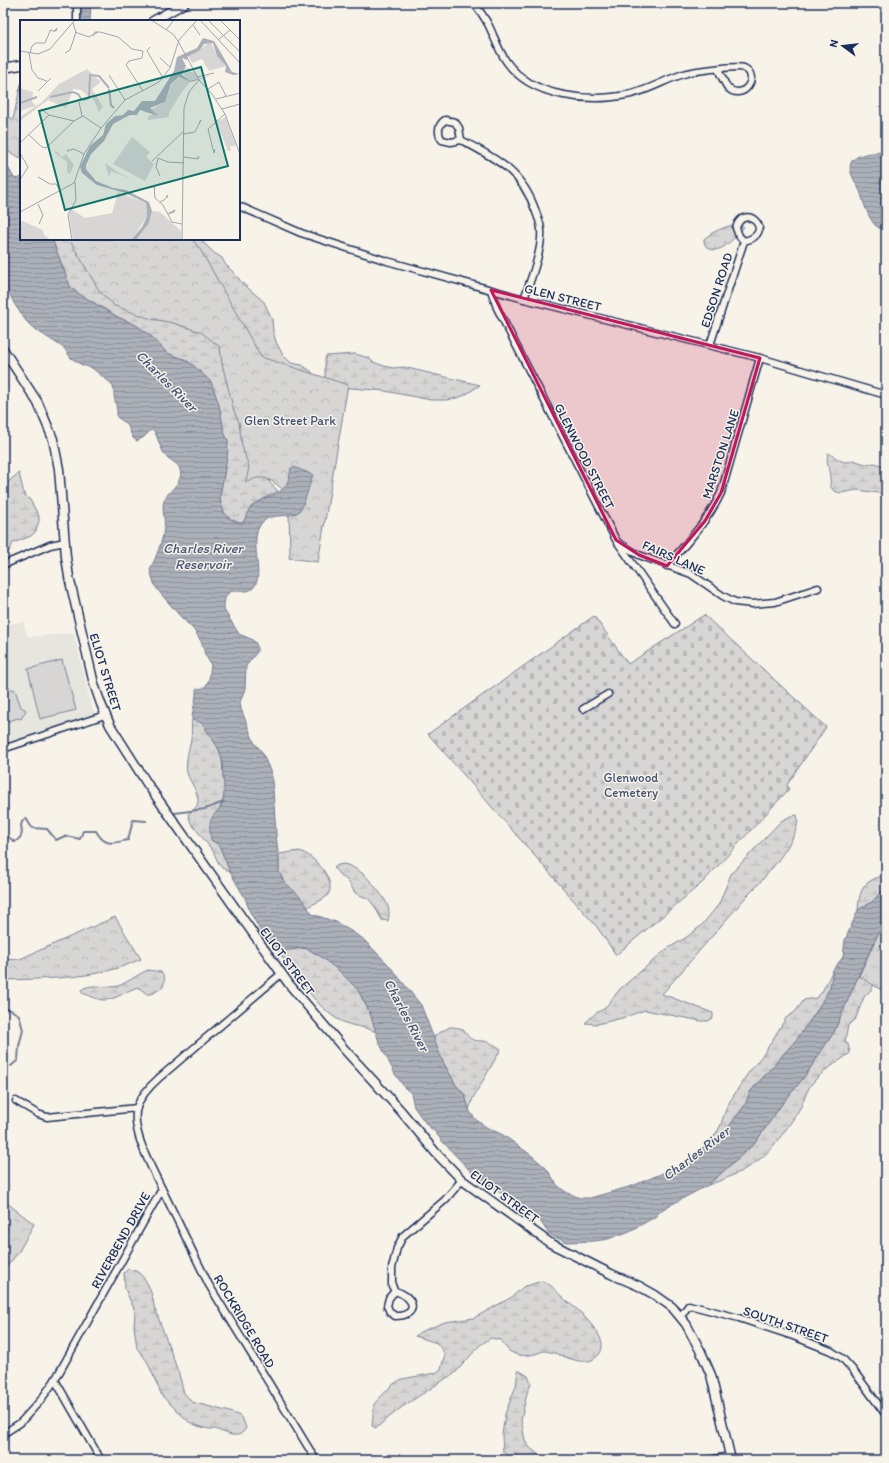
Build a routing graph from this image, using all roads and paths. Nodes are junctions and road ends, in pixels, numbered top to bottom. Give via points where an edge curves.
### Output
1 (77, 3) edge
2 (185, 3) edge
3 (474, 3) edge
4 (77, 20) edge
5 (155, 20) edge
6 (20, 65) edge
7 (3, 68) edge
8 (718, 69) junction
9 (461, 140) dead end
10 (240, 206) edge
11 (744, 241) dead end
12 (491, 290) junction
13 (524, 299) junction
14 (710, 345) junction
15 (3, 349) edge
16 (760, 358) junction
17 (886, 395) edge
18 (616, 540) junction
19 (65, 542) junction
20 (3, 565) edge
21 (667, 566) junction
22 (818, 588) dead end
23 (675, 624) dead end
24 (608, 694) dead end
25 (583, 709) dead end
26 (105, 715) junction
27 (3, 749) edge
28 (280, 974) junction
29 (16, 1101) dead end
30 (137, 1108) junction
31 (462, 1180) junction
32 (162, 1189) junction
33 (394, 1291) junction
34 (680, 1317) junction
35 (55, 1380) junction
36 (886, 1416) edge
37 (3, 1434) edge
38 (730, 1458) edge
39 (101, 1460) edge
40 (316, 1460) edge
41 (709, 1460) edge

1 - 4 street
2 - 5 main road
3 - 8 street via 490,28 498,48 516,74 546,90 566,96 612,97 631,94 688,72
6 - 7 main road
8 - 8 street via 744,68 750,74 751,82 741,92 734,92 728,87
9 - 13 street via 514,174 532,199 540,222 541,241
10 - 12 street, GLEN STREET via 301,233 339,246
11 - 14 street, EDSON ROAD
12 - 13 street, GLEN STREET
12 - 18 street, GLENWOOD STREET via 496,308
13 - 14 street, GLEN STREET
14 - 16 street, GLEN STREET
15 - 19 main road, ELIOT STREET via 38,402 53,439 59,469
16 - 17 street, GLEN STREET
16 - 21 street, MARSTON LANE via 721,493 705,521
18 - 21 street, FAIRS LANE via 639,555
18 - 23 street, GLENWOOD STREET
19 - 20 street via 50,544
19 - 26 main road, ELIOT STREET via 69,577 94,684
21 - 22 street, FAIRS LANE via 691,574 735,602 775,602
24 - 25 street
26 - 27 street
26 - 28 main road, ELIOT STREET via 148,785
28 - 30 street, RIVERBEND DRIVE via 159,1078 147,1090
28 - 31 main road, ELIOT STREET
29 - 30 street via 47,1118
30 - 32 street, RIVERBEND DRIVE via 137,1127 142,1147
31 - 33 street via 445,1200 403,1236 392,1268
31 - 34 main road, ELIOT STREET via 550,1244 639,1286 655,1295
32 - 35 street, RIVERBEND DRIVE
32 - 40 street, ROCKRIDGE ROAD via 209,1285
33 - 33 street via 407,1296 411,1301 412,1307 402,1316 395,1316 387,1306
34 - 36 street, SOUTH STREET via 689,1305 739,1318 831,1351 853,1370
34 - 38 main road, ELIOT STREET via 698,1345 711,1375
35 - 37 street, RIVERBEND DRIVE via 20,1423
35 - 39 street
38 - 41 street

